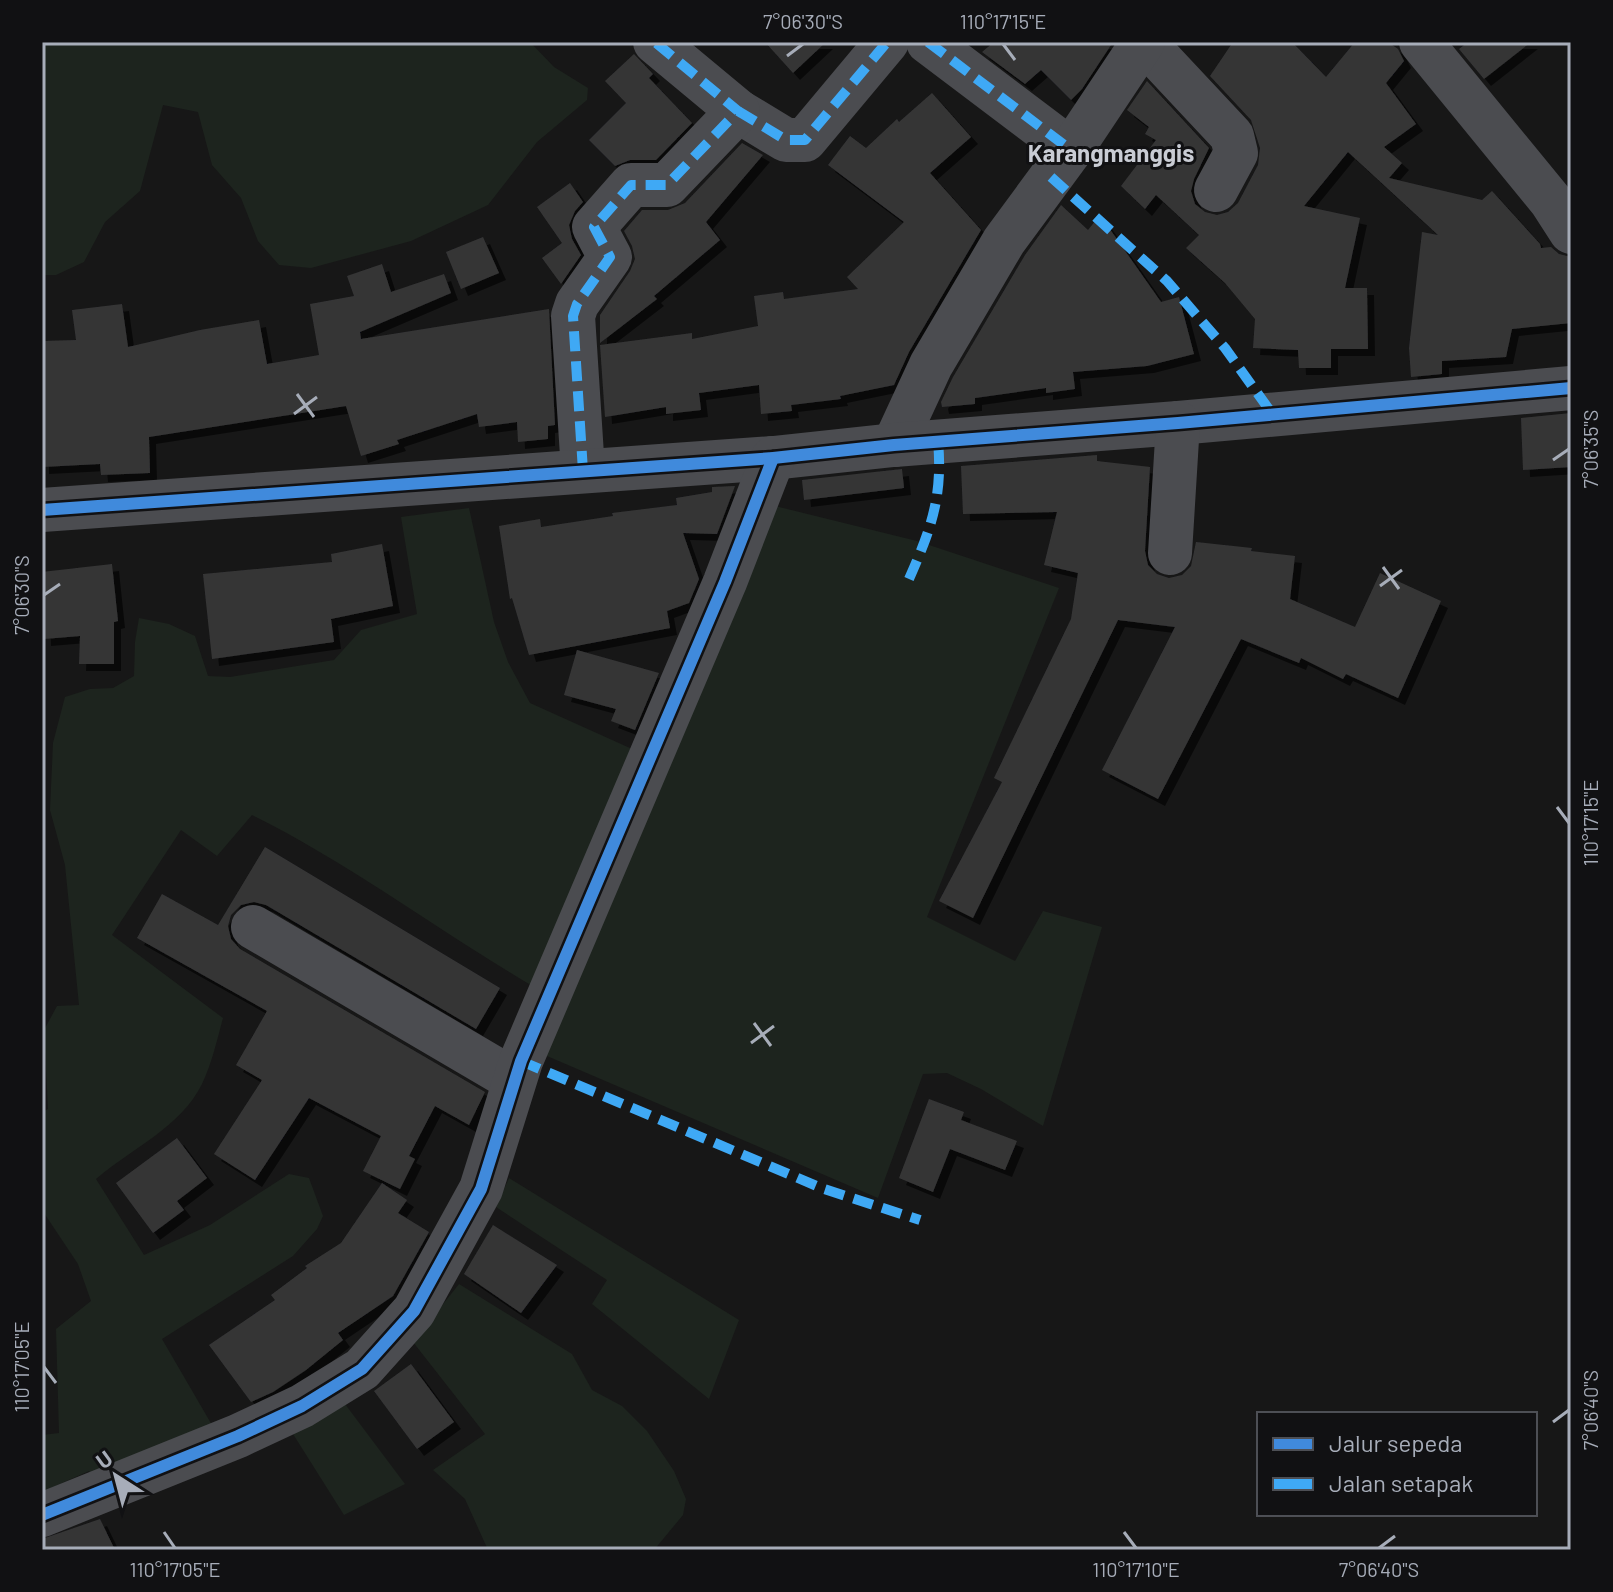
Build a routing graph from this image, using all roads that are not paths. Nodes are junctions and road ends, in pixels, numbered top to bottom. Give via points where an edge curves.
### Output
1 (655, 42) edge
2 (887, 42) edge
3 (928, 42) edge
4 (1144, 42) edge
5 (1421, 42) edge
6 (738, 111) junction
7 (1071, 150) junction
8 (1216, 190) dead end
9 (1571, 232) edge
10 (1571, 388) edge
11 (1178, 423) junction
12 (894, 445) junction
13 (773, 458) junction
14 (583, 471) junction
15 (42, 510) edge
16 (1170, 553) dead end
17 (253, 927) dead end
18 (514, 1080) junction
19 (42, 1515) edge

1 - 6 street
2 - 6 street via 805,140 786,140
3 - 7 street
4 - 7 street
4 - 8 street via 1232,136 1236,153
5 - 9 street
6 - 14 street via 667,185 631,185 594,227 610,257 573,316
7 - 12 street via 1004,241 931,365
10 - 11 street
11 - 12 street
11 - 16 street
12 - 13 street
13 - 14 street
13 - 18 street
14 - 15 street
17 - 18 street
18 - 19 street via 481,1189 414,1311 362,1369 278,1419

